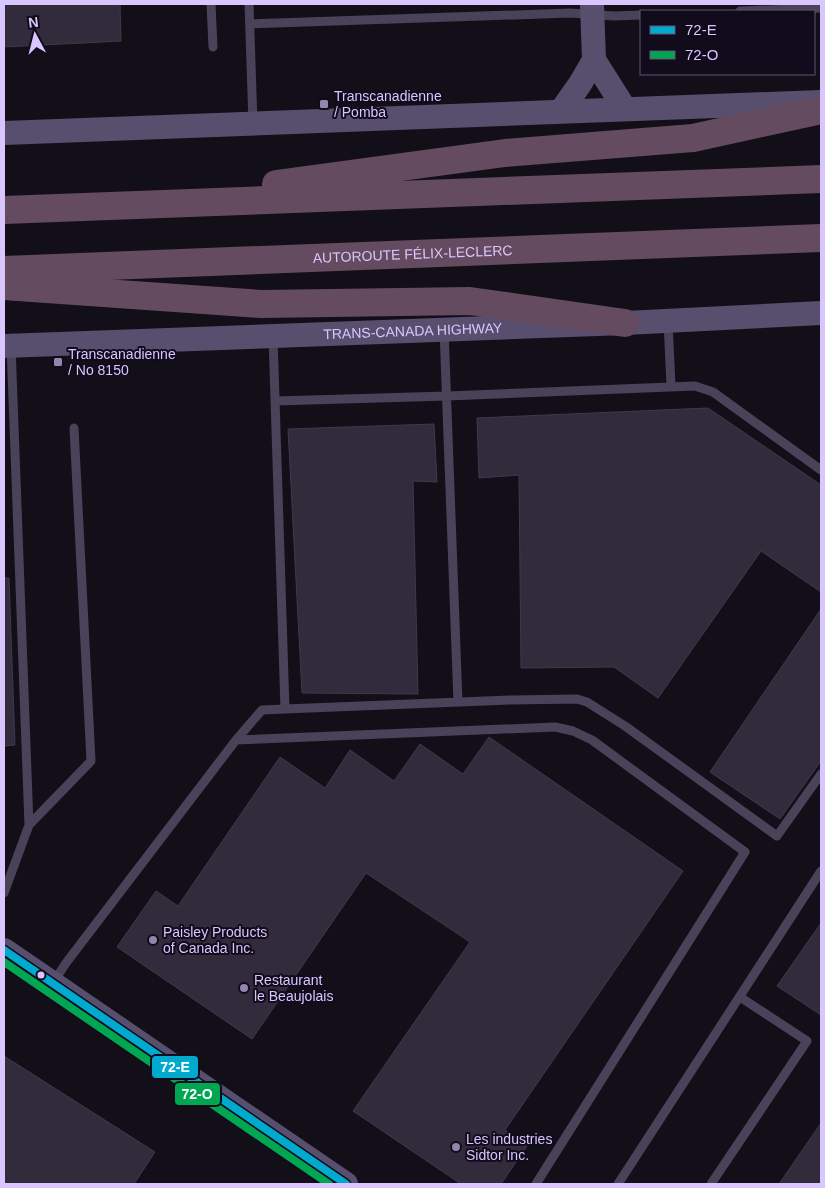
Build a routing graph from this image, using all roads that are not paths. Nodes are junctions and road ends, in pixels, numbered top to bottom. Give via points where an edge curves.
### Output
1 (211, 4) edge
2 (249, 4) edge
3 (821, 8) edge
4 (592, 9) edge
5 (767, 10) edge
6 (640, 15) edge
7 (250, 24) junction
8 (213, 47) dead end
9 (594, 60) junction
10 (821, 102) edge
11 (625, 109) junction
12 (821, 110) edge
13 (561, 111) junction
14 (253, 123) junction
15 (4, 133) edge
16 (821, 179) edge
17 (118, 206) junction
18 (4, 210) edge
19 (821, 238) edge
20 (4, 270) edge
21 (4, 286) edge
22 (821, 313) edge
23 (668, 321) junction
24 (625, 323) junction
25 (444, 330) junction
26 (273, 336) junction
27 (7, 346) edge
28 (671, 386) junction
29 (447, 396) junction
30 (8, 401) edge
31 (276, 401) junction
32 (74, 428) dead end
33 (821, 470) edge
34 (458, 702) junction
35 (285, 709) junction
36 (236, 740) junction
37 (821, 774) edge
38 (28, 825) junction
39 (821, 871) edge
40 (7, 874) edge
41 (4, 892) edge
42 (4, 950) edge
43 (53, 983) junction
44 (740, 997) junction
45 (346, 1184) edge
46 (536, 1184) edge
47 (618, 1184) edge
48 (711, 1184) edge

1 - 8 lane
2 - 7 lane
3 - 5 lane
4 - 6 lane via 614,16
4 - 7 lane via 561,13
4 - 9 main road
7 - 14 lane
9 - 11 main road
9 - 13 main road
10 - 11 main road
11 - 13 main road
12 - 17 highway via 693,138 505,153
13 - 14 main road
14 - 15 main road
16 - 17 highway
17 - 18 highway
19 - 20 highway, AUTOROUTE FÉLIX-LECLERC
21 - 24 highway via 261,304 470,301
22 - 23 main road, TRANS-CANADA HIGHWAY
23 - 24 main road, TRANS-CANADA HIGHWAY
23 - 28 lane
24 - 25 main road, TRANS-CANADA HIGHWAY
25 - 26 main road, TRANS-CANADA HIGHWAY
25 - 29 lane
26 - 27 main road, TRANS-CANADA HIGHWAY
26 - 31 lane
27 - 30 lane
28 - 29 lane
28 - 33 lane via 694,386 713,392
29 - 31 lane
29 - 34 lane
30 - 38 lane
31 - 35 lane
32 - 38 lane via 91,761
34 - 35 lane
34 - 37 lane via 561,699 587,702 777,836
35 - 36 lane via 262,710
36 - 43 lane
36 - 46 lane via 555,727 592,740 746,852
38 - 40 lane
39 - 44 lane
40 - 41 lane
42 - 43 main road
43 - 45 main road
44 - 47 lane
44 - 48 lane via 807,1041

